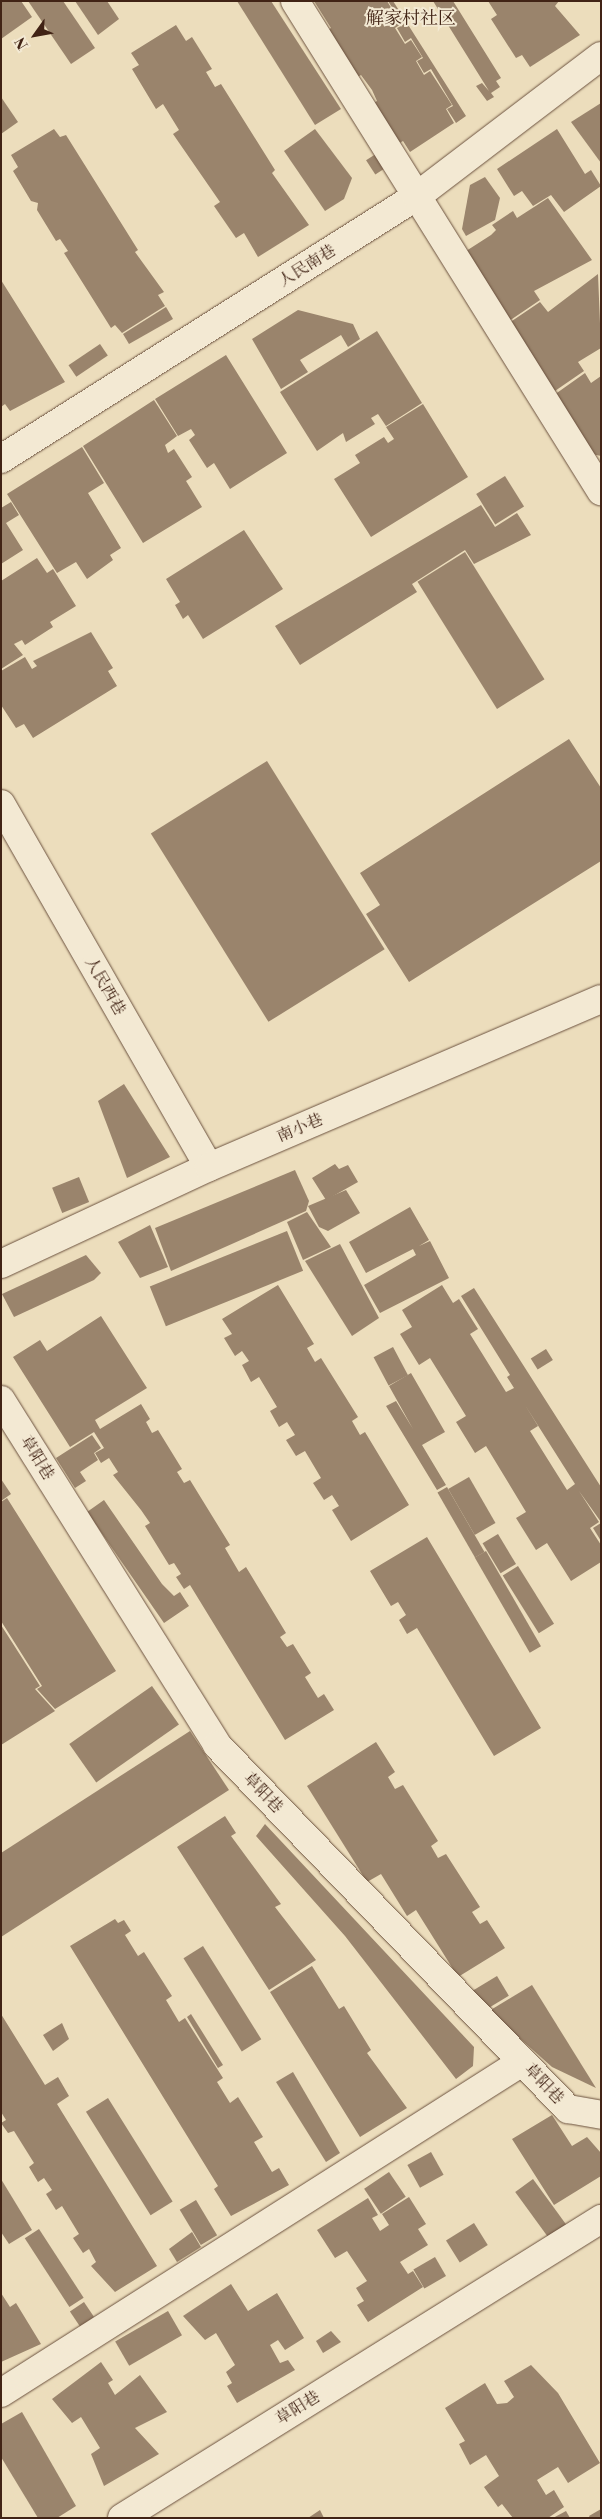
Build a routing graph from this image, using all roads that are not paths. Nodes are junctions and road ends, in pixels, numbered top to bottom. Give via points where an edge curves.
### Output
1 (295, 1) edge
2 (601, 56) edge
3 (417, 196) junction
4 (1, 459) edge
5 (601, 490) edge
6 (1, 804) edge
7 (601, 999) edge
8 (209, 1167) junction
9 (1, 1264) edge
10 (1, 1400) edge
11 (522, 2062) junction
12 (601, 2115) edge
13 (601, 2219) edge
14 (1, 2393) edge
15 (122, 2518) edge

1 - 3 street
2 - 3 street, 人民南巷
3 - 4 street, 人民南巷
3 - 5 street
6 - 8 street, 人民西巷
7 - 8 street, 南小巷
8 - 9 street, 南小巷
10 - 11 street, 草阳巷 via 217,1745
11 - 12 street, 草阳巷 via 568,2110
11 - 14 street
13 - 15 street, 草阳巷

